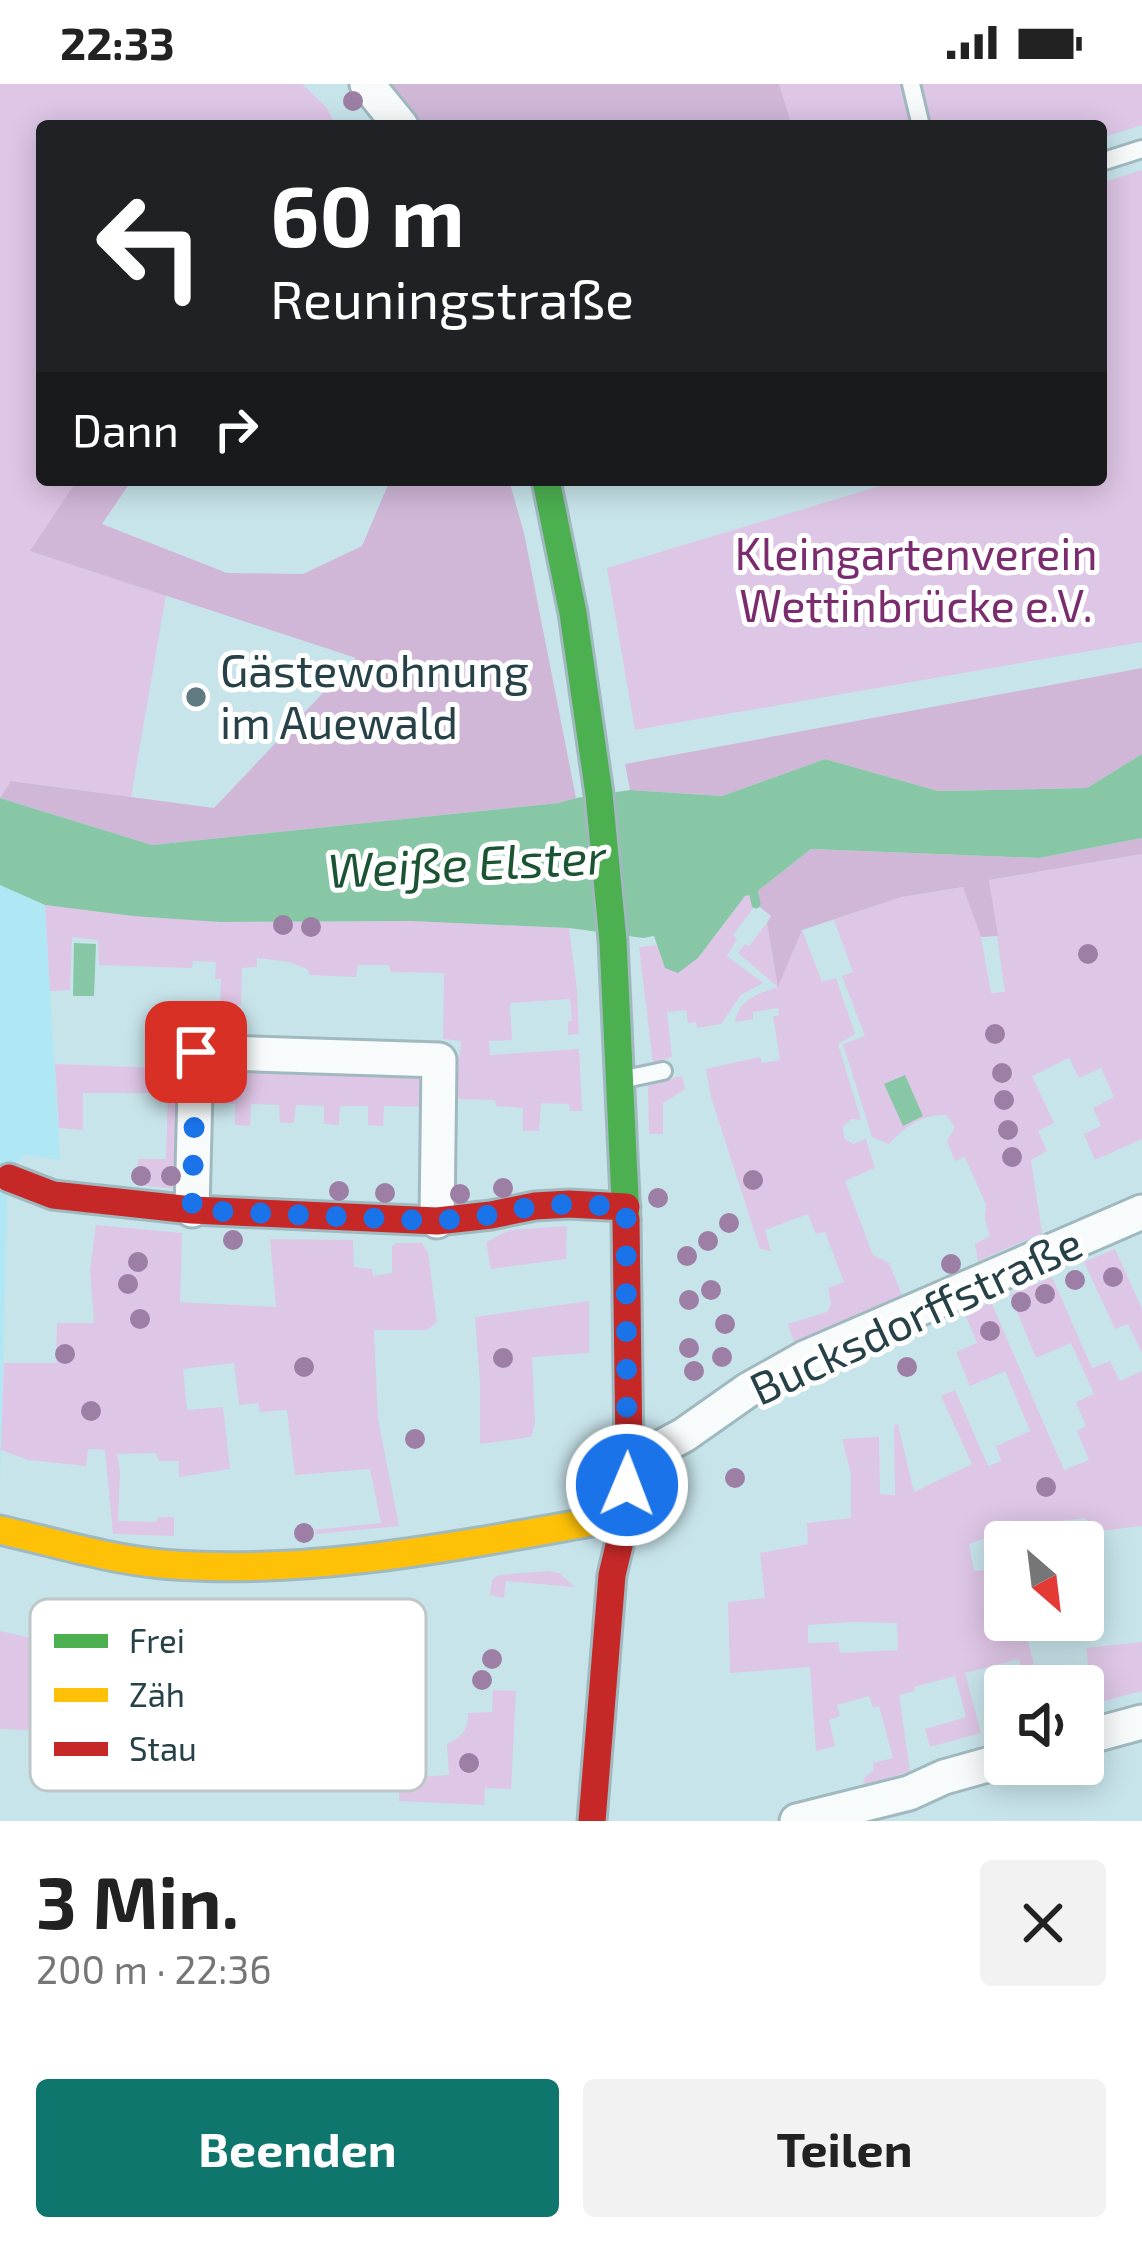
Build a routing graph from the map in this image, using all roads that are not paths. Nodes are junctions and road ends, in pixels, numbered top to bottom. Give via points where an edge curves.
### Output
1 (367, 84) edge
2 (911, 84) edge
3 (396, 120) edge
4 (920, 120) edge
5 (1142, 149) edge
6 (1107, 160) edge
7 (547, 486) edge
8 (663, 1070) dead end
9 (619, 1081) junction
10 (5, 1177) edge
11 (626, 1207) junction
12 (192, 1210) junction
13 (1142, 1212) edge
14 (437, 1221) junction
15 (628, 1454) junction
16 (626, 1516) junction
17 (0, 1530) edge
18 (1142, 1721) edge
19 (1104, 1732) edge
20 (984, 1766) edge
21 (592, 1821) edge
22 (797, 1821) edge

1 - 3 street
2 - 4 lane
5 - 6 lane
7 - 9 street via 598,794
8 - 9 lane
9 - 11 street
10 - 12 street via 52,1195
11 - 14 street via 535,1206
11 - 15 street
12 - 14 street
12 - 14 street via 196,1052 439,1060
13 - 15 street, Bucksdorffstraße via 805,1358 684,1435
15 - 16 street
16 - 17 street via 349,1561 249,1568 157,1563
16 - 21 street via 612,1575
18 - 19 street
20 - 22 street

